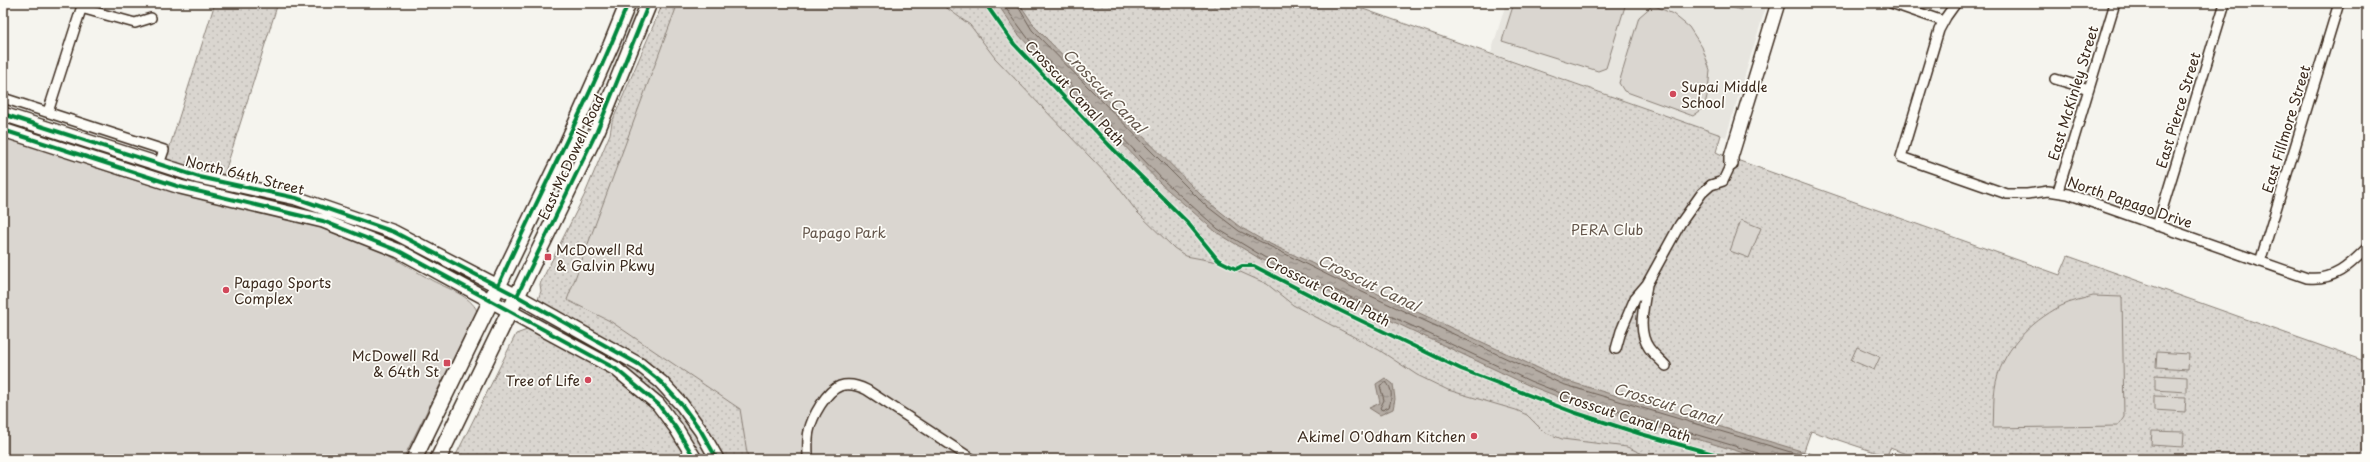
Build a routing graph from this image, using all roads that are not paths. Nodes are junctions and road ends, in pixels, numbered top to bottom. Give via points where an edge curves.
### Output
1 (629, 3) edge
2 (649, 3) edge
3 (1778, 3) edge
4 (1891, 3) edge
5 (1956, 3) edge
6 (2115, 3) edge
7 (2226, 3) edge
8 (2339, 3) edge
9 (82, 6) edge
10 (151, 18) dead end
11 (1943, 21) junction
12 (2055, 79) dead end
13 (2089, 89) junction
14 (610, 97) junction
15 (3, 98) edge
16 (48, 112) junction
17 (3, 114) edge
18 (3, 130) edge
19 (159, 164) junction
20 (1731, 164) joint
21 (2058, 191) junction
22 (308, 202) junction
23 (304, 216) junction
24 (2158, 226) junction
25 (2367, 248) edge
26 (2258, 262) junction
27 (1647, 284) junction
28 (498, 286) junction
29 (517, 296) junction
30 (492, 301) junction
31 (511, 311) junction
32 (1616, 349) dead end
33 (1666, 366) dead end
34 (414, 459) edge
35 (438, 459) edge
36 (695, 459) edge
37 (717, 459) edge
38 (808, 459) edge
39 (972, 459) edge

1 - 14 main road via 632,21 619,55
1 - 28 main road, East McDowell Road via 569,139
2 - 14 main road, East McDowell Road
3 - 20 main road
4 - 11 street
5 - 11 street
6 - 13 street, East McKinley Street
7 - 24 street, East Pierce Street
8 - 26 street, East Fillmore Street
9 - 10 street via 135,23
9 - 16 street
11 - 21 street, North Papago Drive via 1901,156 2007,194
12 - 13 street
13 - 21 street, East McKinley Street
14 - 29 main road, East McDowell Road via 597,131
15 - 16 street
16 - 19 street via 164,150
17 - 19 main road, North 64th Street
18 - 23 main road, North 64th Street via 180,187
19 - 22 main road, North 64th Street via 214,181
20 - 27 street via 1723,180 1711,185 1691,207
21 - 24 street, North Papago Drive
22 - 23 main road
22 - 28 main road, North 64th Street via 394,232
23 - 30 main road, North 64th Street via 346,229 399,251
24 - 26 street, North Papago Drive
25 - 26 street, North Papago Drive via 2344,270 2322,278 2307,278
27 - 32 street via 1635,298
27 - 33 street via 1642,311 1643,334 1648,347
28 - 29 main road, North 64th Street
28 - 30 main road, East McDowell Road
29 - 31 main road, East McDowell Road
29 - 37 main road, North 64th Street via 601,342 650,373 690,415
30 - 31 main road, North 64th Street
30 - 34 main road, East McDowell Road
31 - 35 main road, East McDowell Road
31 - 36 main road, North 64th Street via 587,352 631,380 658,404
38 - 39 street via 808,431 823,404 840,386 852,385 867,390

